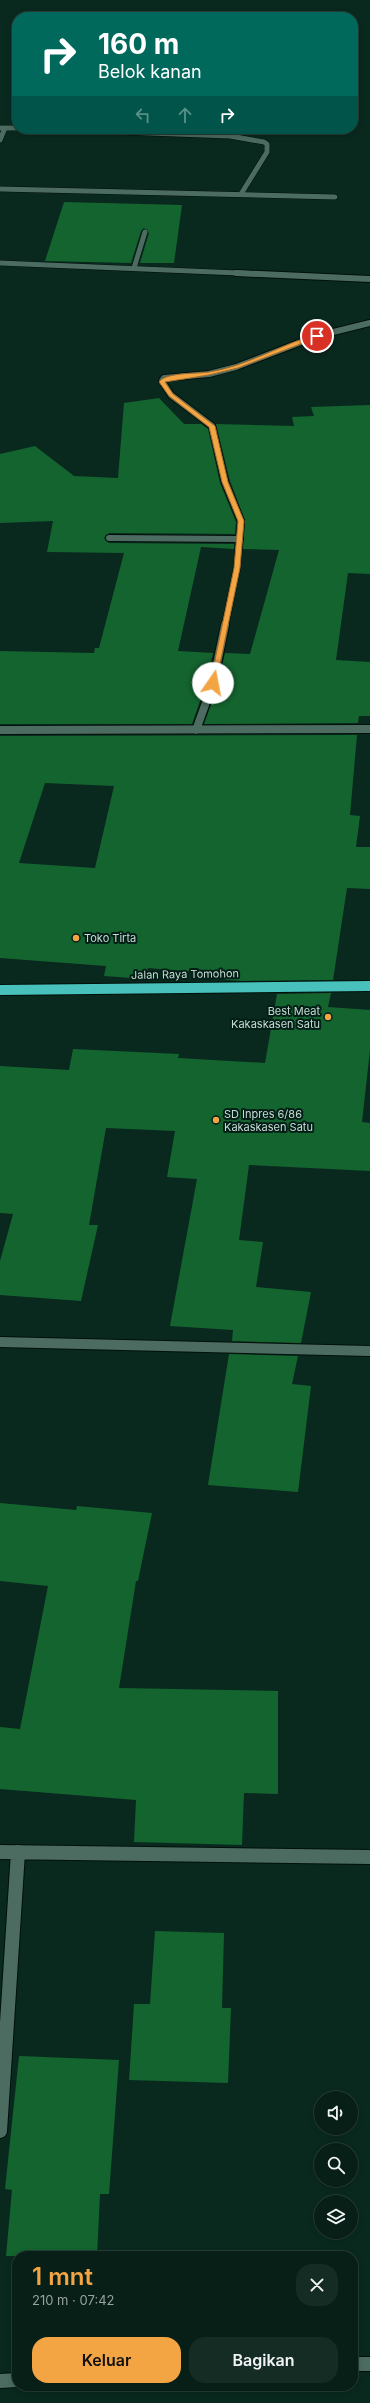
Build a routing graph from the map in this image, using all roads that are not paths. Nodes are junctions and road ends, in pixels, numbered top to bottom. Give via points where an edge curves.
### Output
1 (2, 128) edge
2 (176, 134) edge
3 (0, 140) edge
4 (0, 189) edge
5 (242, 194) junction
6 (335, 197) dead end
7 (145, 232) dead end
8 (0, 263) edge
9 (134, 268) junction
10 (370, 279) edge
11 (370, 323) edge
12 (109, 538) dead end
13 (240, 539) junction
14 (370, 729) edge
15 (0, 730) edge
16 (196, 730) junction
17 (370, 986) edge
18 (0, 990) edge
19 (0, 1342) edge
20 (370, 1351) edge
21 (0, 1852) edge
22 (18, 1852) junction
23 (370, 1857) edge
24 (0, 2131) edge
25 (358, 2364) edge
26 (370, 2364) edge
27 (12, 2380) edge
28 (0, 2381) edge

1 - 3 street
2 - 5 street via 230,136 267,144 267,152
4 - 5 street
5 - 6 street
7 - 9 street
8 - 9 street
9 - 10 street
11 - 13 street via 317,336 236,367 209,374 164,378 162,382 171,395 212,426 225,482 241,521
12 - 13 street
13 - 16 street via 237,568 213,683
14 - 16 street
15 - 16 street
17 - 18 highway, Jalan Raya Tomohon
19 - 20 street
21 - 22 street
22 - 23 street
22 - 24 street
25 - 26 street
27 - 28 street

